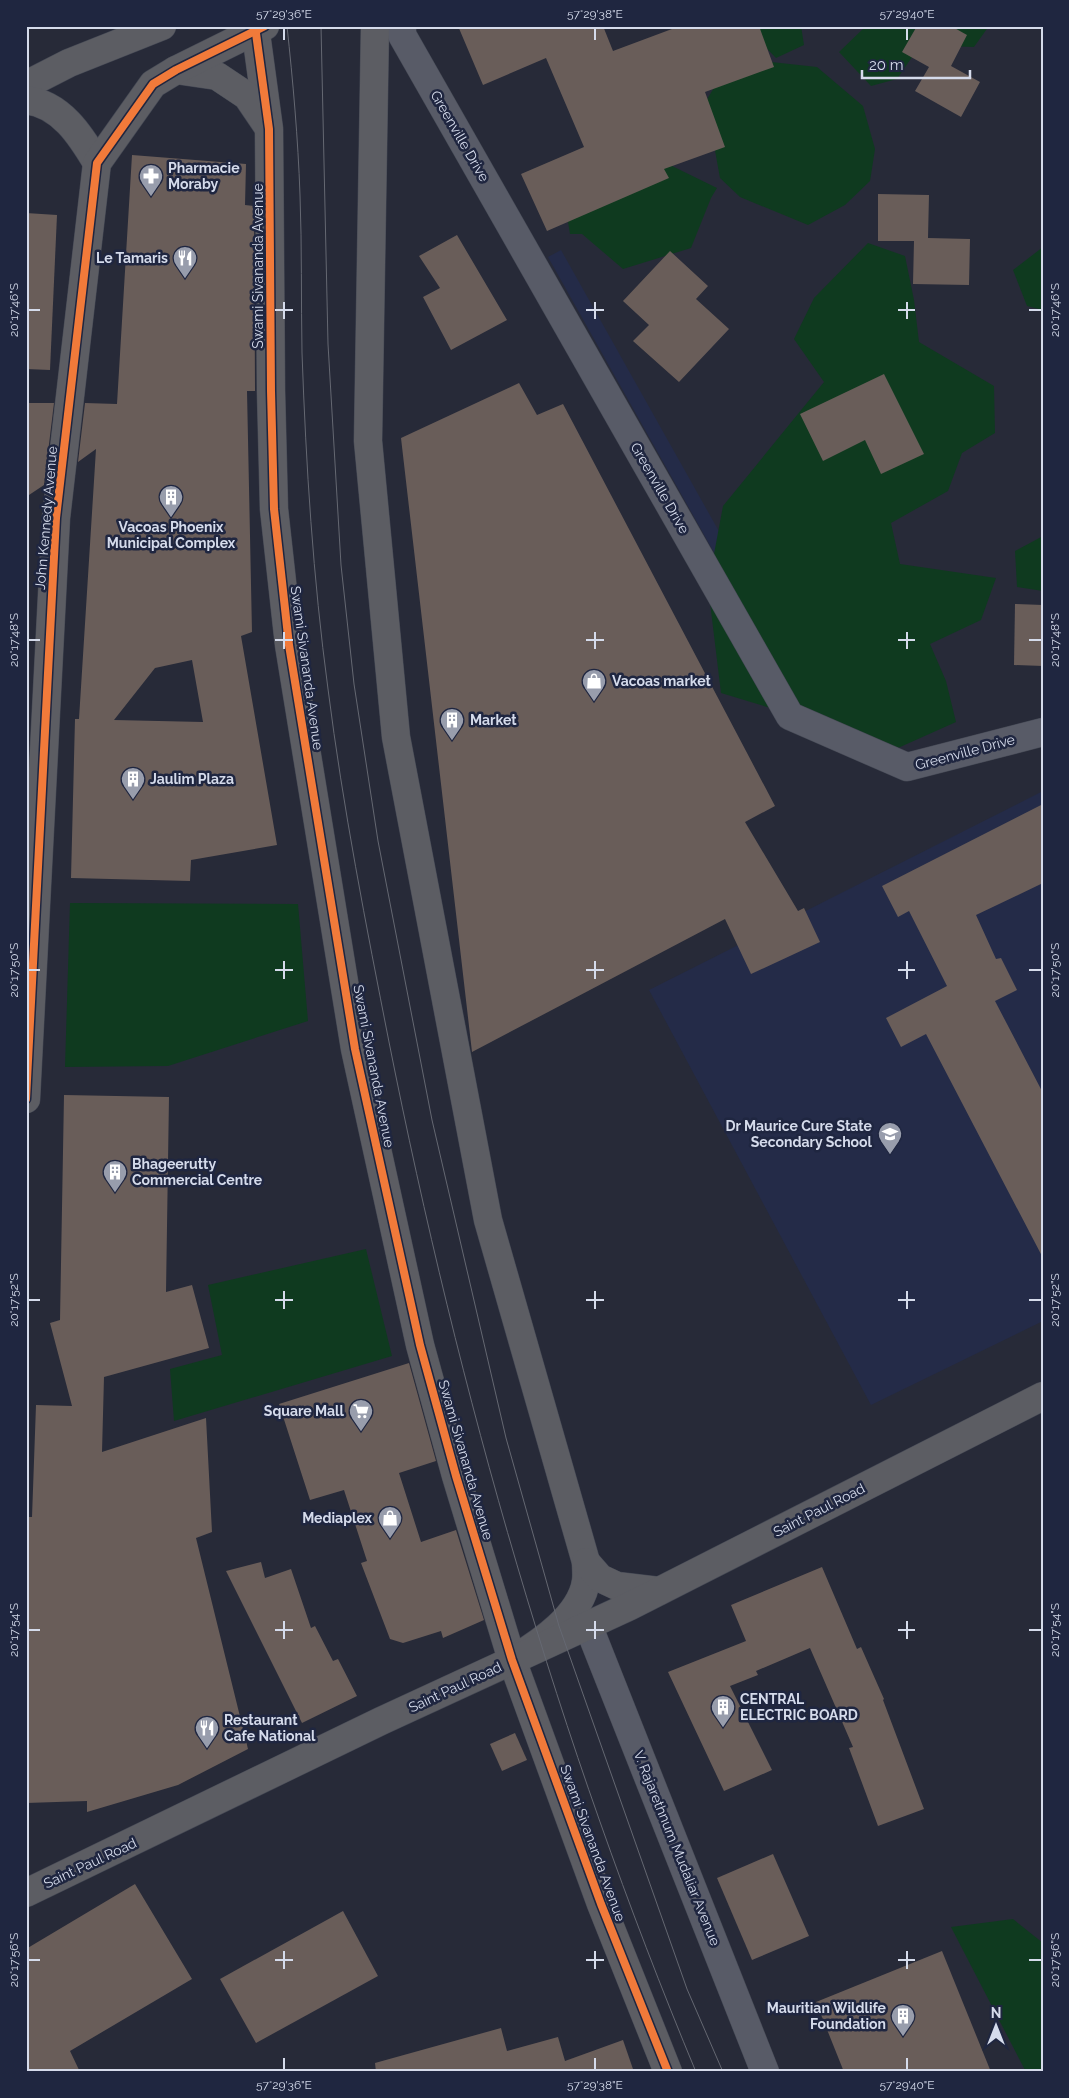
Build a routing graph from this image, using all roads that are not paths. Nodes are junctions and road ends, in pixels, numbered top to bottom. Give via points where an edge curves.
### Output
1 (162, 26) edge
2 (375, 26) edge
3 (402, 26) edge
4 (259, 28) edge
5 (176, 70) junction
6 (26, 85) edge
7 (26, 100) edge
8 (269, 129) junction
9 (97, 163) junction
10 (1043, 732) edge
11 (36, 740) edge
12 (26, 1099) edge
13 (1043, 1396) edge
14 (586, 1562) junction
15 (659, 1591) junction
16 (588, 1625) junction
17 (512, 1660) junction
18 (26, 1893) edge
19 (668, 2072) edge
20 (765, 2072) edge

1 - 6 street via 69,63
2 - 14 street via 368,441 396,737 488,1220
3 - 10 street, Greenville Drive via 402,35 790,716 907,767
4 - 5 street, John Kennedy Avenue
4 - 8 street, Swami Sivananda Avenue
5 - 8 street via 217,76 247,96
5 - 9 street, John Kennedy Avenue via 153,84
7 - 9 street via 36,101 70,123
8 - 17 street, Swami Sivananda Avenue via 274,509 289,645 356,1049 420,1345
9 - 11 street, John Kennedy Avenue via 56,518
11 - 12 street, John Kennedy Avenue
13 - 15 street, Saint Paul Road
14 - 15 street via 600,1578 617,1586
14 - 17 street via 586,1583 576,1605 560,1626
15 - 16 street, Saint Paul Road
16 - 17 street, Saint Paul Road
16 - 20 street, V. Rajarethnum Mudaliar Avenue
17 - 18 street, Saint Paul Road
17 - 19 street, Swami Sivananda Avenue via 601,1904

